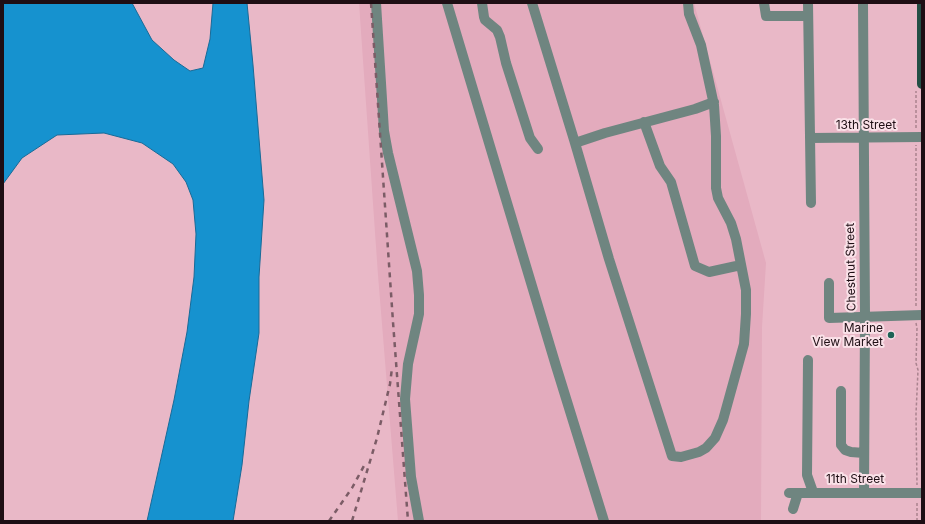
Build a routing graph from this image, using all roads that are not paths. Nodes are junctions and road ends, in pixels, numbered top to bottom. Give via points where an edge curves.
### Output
1 (376, 3) edge
2 (447, 3) edge
3 (482, 3) edge
4 (532, 3) edge
5 (688, 3) edge
6 (764, 3) edge
7 (808, 3) edge
8 (863, 3) edge
9 (922, 3) edge
10 (808, 16) junction
11 (919, 87) edge
12 (714, 102) junction
13 (644, 122) junction
14 (919, 137) edge
15 (810, 138) junction
16 (863, 138) junction
17 (575, 143) junction
18 (538, 150) dead end
19 (811, 203) dead end
20 (741, 265) junction
21 (829, 283) dead end
22 (919, 315) edge
23 (865, 317) junction
24 (808, 360) dead end
25 (841, 391) dead end
26 (864, 454) junction
27 (813, 492) junction
28 (864, 492) junction
29 (920, 492) edge
30 (793, 509) dead end
31 (419, 521) edge
32 (604, 521) edge

1 - 31 street via 384,131 417,271 419,295 419,314 408,364 405,399 411,477
2 - 32 street
3 - 18 street via 484,17 497,30 500,37 530,138
4 - 17 street
5 - 12 street
6 - 10 street via 766,16
7 - 10 street
8 - 16 street, Chestnut Street
9 - 11 main road
10 - 15 street
12 - 13 street
12 - 20 street via 716,188 718,198 731,223
13 - 17 street
13 - 20 street via 660,166 670,182 695,266 709,272
14 - 16 street, 13th Street
15 - 16 street, 13th Street
15 - 19 street
16 - 23 street, Chestnut Street
17 - 20 street via 672,456 692,455 706,448 715,438 723,420 744,344 746,290
21 - 23 street via 829,318
22 - 23 street
23 - 26 street, Chestnut Street
24 - 27 street via 807,475
25 - 26 street via 841,445 851,452
26 - 28 street, Chestnut Street
27 - 28 street, 11th Street
27 - 30 street, 11th Street via 793,493
28 - 29 street, 11th Street

